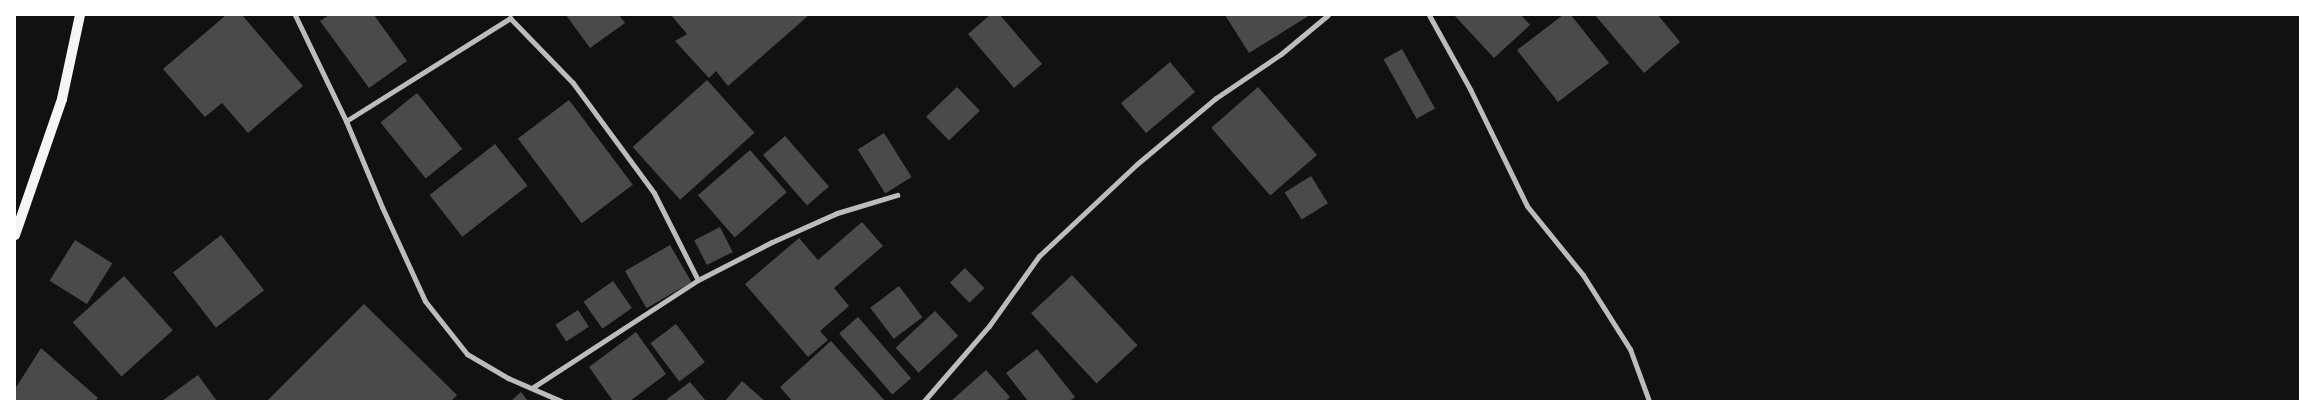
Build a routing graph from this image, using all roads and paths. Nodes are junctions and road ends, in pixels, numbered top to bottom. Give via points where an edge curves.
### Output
1 (80, 15) edge
2 (295, 15) edge
3 (1328, 15) edge
4 (1429, 15) edge
5 (346, 121) junction
6 (896, 195) dead end
7 (15, 235) edge
8 (698, 280) junction
9 (533, 387) junction
10 (561, 401) edge
11 (924, 401) edge
12 (1649, 401) edge

1 - 7 main road via 62,98
2 - 5 street
3 - 11 street via 1281,54 1216,98 1137,164 1040,256 989,326
4 - 12 street via 1527,206 1583,274 1630,349
5 - 8 street via 510,18 573,83 654,193
5 - 9 street via 425,301 467,354 508,378
6 - 8 street via 838,213
8 - 9 street
9 - 10 street

